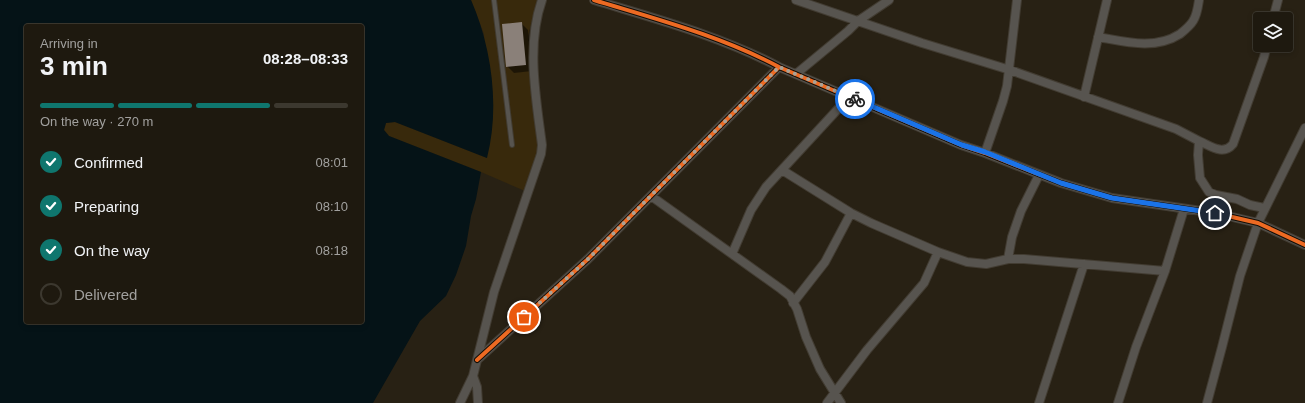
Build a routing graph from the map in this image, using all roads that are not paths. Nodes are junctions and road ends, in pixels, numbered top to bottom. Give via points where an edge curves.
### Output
1 (494, 0) edge
2 (542, 0) edge
3 (594, 0) edge
4 (796, 0) edge
5 (889, 0) edge
6 (1017, 0) edge
7 (1107, 0) edge
8 (1199, 0) edge
9 (1278, 0) edge
10 (1275, 12) edge
11 (858, 21) junction
12 (1098, 37) junction
13 (1265, 52) edge
14 (779, 67) junction
15 (1010, 70) junction
16 (796, 74) junction
17 (850, 97) junction
18 (1084, 97) junction
19 (1304, 131) edge
20 (1199, 141) junction
21 (512, 145) dead end
22 (985, 152) junction
23 (782, 170) junction
24 (1039, 174) junction
25 (651, 196) junction
26 (1264, 208) junction
27 (1184, 209) junction
28 (851, 213) junction
29 (1258, 222) junction
30 (1305, 245) edge
31 (938, 252) junction
32 (732, 254) junction
33 (1008, 260) junction
34 (1084, 264) junction
35 (1165, 271) junction
36 (794, 303) junction
37 (477, 360) junction
38 (473, 376) junction
39 (835, 392) junction
40 (460, 403) edge
41 (478, 403) edge
42 (827, 403) edge
43 (841, 403) edge
44 (1039, 403) edge
45 (1118, 403) edge
46 (1207, 403) edge

1 - 21 lane
2 - 37 street via 537,14 533,43 542,149 494,292
3 - 14 street via 706,36
4 - 11 street
5 - 11 street
6 - 15 street
7 - 12 street
8 - 12 street via 1191,25 1164,41 1152,44 1130,43
9 - 10 street
11 - 15 street
11 - 16 street
12 - 18 street
13 - 20 street via 1233,144 1224,151
14 - 16 street
14 - 25 street
15 - 18 street
15 - 22 street via 1003,101
16 - 17 street
17 - 22 street via 962,145
17 - 23 street
18 - 20 street via 1176,129
19 - 26 street
20 - 26 street via 1200,178 1209,192
22 - 24 street
23 - 28 street
23 - 32 street via 766,187 751,210
24 - 27 street via 1112,198
24 - 33 street via 1021,211 1012,237
25 - 32 street
25 - 37 street via 588,259
26 - 29 street
27 - 29 street
27 - 35 street
28 - 31 street
28 - 36 street via 825,262
29 - 30 street
29 - 46 street via 1240,276
31 - 33 street via 967,262 986,264
31 - 39 street via 924,283
32 - 36 street via 790,296
33 - 34 street
34 - 35 street
34 - 44 street
35 - 45 street
36 - 39 street via 820,369
37 - 38 street
38 - 40 street
38 - 41 street
39 - 42 street
39 - 43 street

